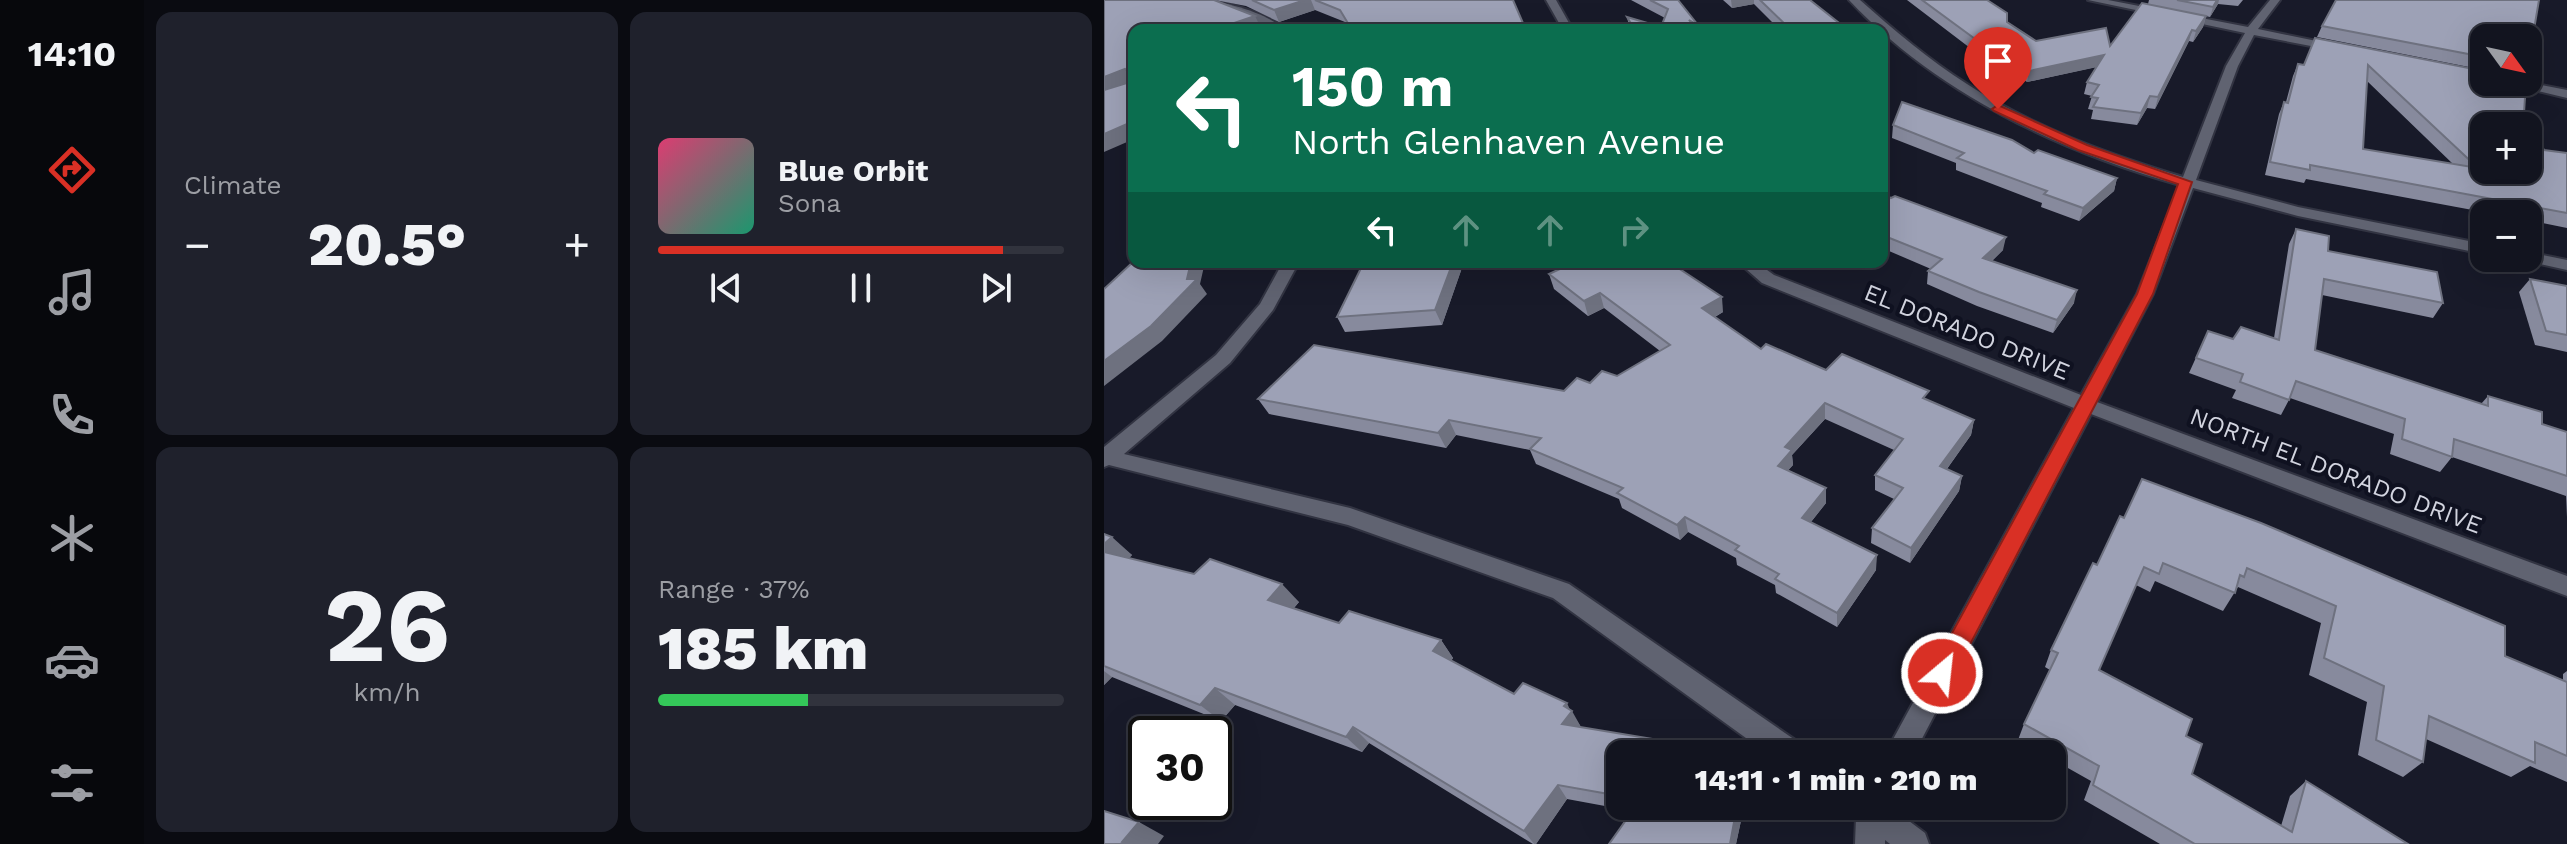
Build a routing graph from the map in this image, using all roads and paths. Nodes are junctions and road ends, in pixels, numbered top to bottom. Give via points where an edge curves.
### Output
1 (1205, 0) edge
2 (1551, 0) edge
3 (1854, 0) edge
4 (2093, 0) edge
5 (2275, 0) edge
6 (1273, 24) edge
7 (1565, 24) edge
8 (1882, 24) edge
9 (1888, 30) edge
10 (2251, 31) junction
11 (2344, 49) edge
12 (2542, 89) edge
13 (2567, 94) edge
14 (2185, 182) junction
15 (2470, 246) edge
16 (2542, 260) edge
17 (2567, 265) edge
18 (1288, 268) edge
19 (1754, 268) edge
20 (2086, 405) junction
21 (1105, 458) edge
22 (2567, 586) edge
23 (1771, 740) edge
24 (1907, 740) edge
25 (1869, 820) edge
26 (1885, 820) edge
27 (1870, 844) edge
28 (1914, 844) edge

1 - 6 street
2 - 7 street
3 - 8 street
4 - 10 street
5 - 10 street
9 - 14 street via 1923,60 1998,109 2083,148
10 - 11 street
10 - 14 street
12 - 13 street
14 - 15 street
14 - 20 street via 2145,294
16 - 17 street
18 - 21 street via 1267,306 1223,359
19 - 20 street, EL DORADO DRIVE via 1768,279
20 - 22 street, NORTH EL DORADO DRIVE
20 - 24 street
21 - 23 street via 1350,517 1561,591
25 - 27 street
26 - 28 street

